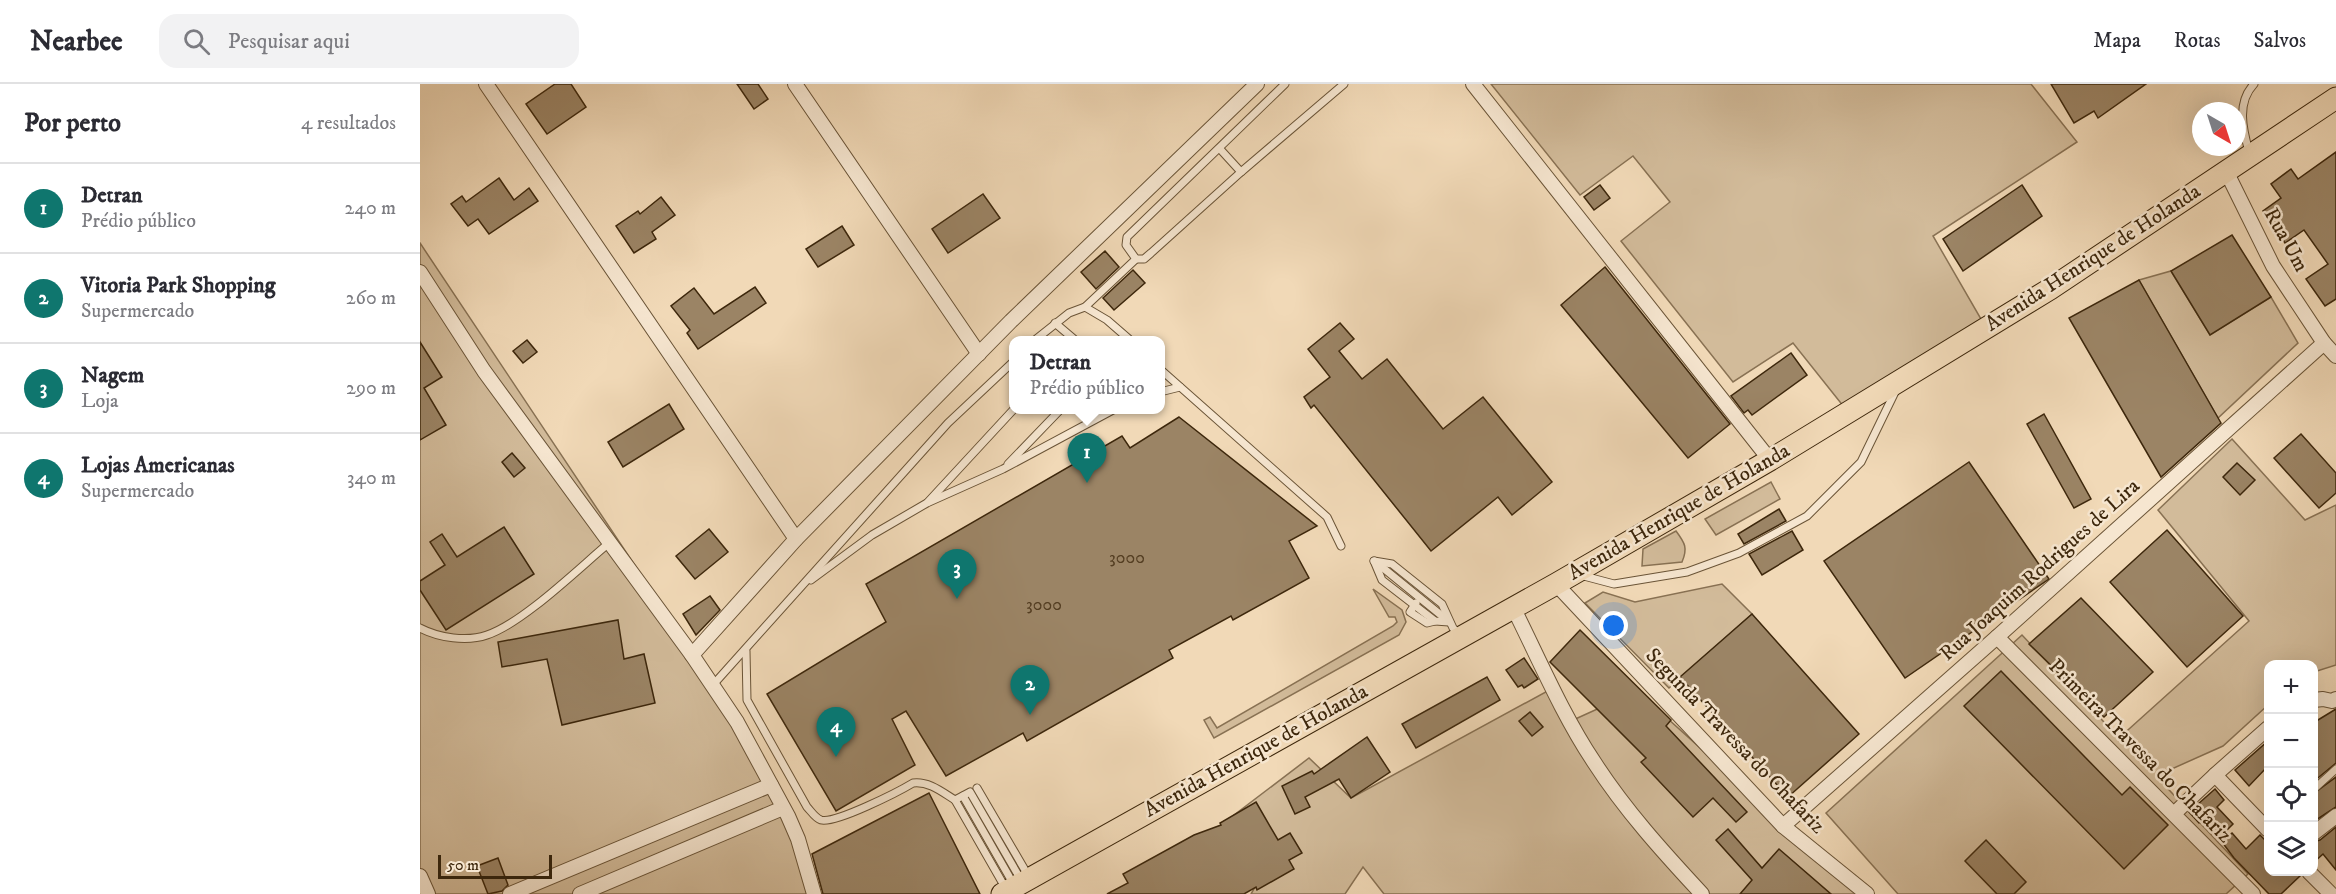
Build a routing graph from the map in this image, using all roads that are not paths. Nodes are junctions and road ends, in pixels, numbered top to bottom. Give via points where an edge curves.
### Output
1 (486, 84) edge
2 (795, 84) edge
3 (1257, 84) edge
4 (1286, 84) edge
5 (1344, 84) edge
6 (1473, 84) edge
7 (2254, 84) edge
8 (2336, 98) edge
9 (1220, 149) junction
10 (2250, 155) junction
11 (2226, 171) junction
12 (1241, 172) junction
13 (1136, 259) junction
14 (420, 272) edge
15 (1084, 307) junction
16 (1055, 323) junction
17 (1040, 336) edge
18 (1070, 336) edge
19 (1125, 336) edge
20 (2324, 343) junction
21 (979, 354) junction
22 (2336, 356) edge
23 (1009, 366) edge
24 (1165, 373) edge
25 (1900, 381) junction
26 (1180, 387) junction
27 (1165, 391) edge
28 (1009, 414) edge
29 (1056, 414) edge
30 (1106, 414) edge
31 (1770, 460) junction
32 (1004, 470) junction
33 (927, 503) junction
34 (795, 539) junction
35 (609, 543) junction
36 (1341, 546) dead end
37 (1374, 561) junction
38 (1574, 573) junction
39 (1556, 584) junction
40 (1426, 591) junction
41 (795, 594) junction
42 (1420, 598) junction
43 (1414, 605) junction
44 (1513, 607) junction
45 (420, 628) edge
46 (1456, 629) junction
47 (1997, 637) junction
48 (746, 651) junction
49 (692, 655) junction
50 (712, 686) junction
51 (2264, 732) edge
52 (2336, 768) edge
53 (2215, 775) junction
54 (2318, 784) edge
55 (771, 786) junction
56 (977, 788) dead end
57 (955, 800) junction
58 (783, 808) junction
59 (2179, 809) dead end
60 (2336, 816) edge
61 (1783, 826) junction
62 (2264, 826) edge
63 (2318, 829) edge
64 (626, 846) junction
65 (638, 870) junction
66 (420, 876) edge
67 (2313, 876) edge
68 (1015, 886) edge
69 (428, 894) edge
70 (510, 894) edge
71 (580, 894) edge
72 (814, 894) edge
73 (1702, 894) edge
74 (1866, 894) edge
75 (2253, 894) edge
76 (2331, 894) edge

1 - 34 street
2 - 21 street
3 - 21 street
4 - 9 lane
5 - 12 lane
6 - 31 street
7 - 10 lane via 2242,106
8 - 10 main road, Avenida Henrique de Holanda
9 - 12 lane
9 - 13 lane via 1127,237 1126,245
10 - 11 main road, Avenida Henrique de Holanda
11 - 20 street, Rua Um via 2273,266
11 - 25 main road, Avenida Henrique de Holanda via 2050,290
12 - 13 lane via 1144,259
13 - 15 lane
14 - 35 street via 484,371
15 - 16 lane
15 - 19 lane
16 - 17 lane
16 - 18 lane
20 - 22 street, Rua Um
20 - 47 street, Rua Joaquim Rodrigues de Lira
21 - 34 street
23 - 41 lane via 948,423
24 - 26 lane
25 - 31 main road, Avenida Henrique de Holanda
25 - 38 lane via 1861,462 1807,516 1739,553 1687,572 1614,584
26 - 27 lane
26 - 36 lane via 1327,517
28 - 33 lane
29 - 32 lane
30 - 32 lane
31 - 38 main road, Avenida Henrique de Holanda
32 - 33 lane
33 - 41 lane via 872,535
34 - 49 street
35 - 45 lane via 531,609 487,636 464,640
35 - 49 street
37 - 40 lane via 1392,564
37 - 42 lane
37 - 43 lane via 1382,580
38 - 39 main road, Avenida Henrique de Holanda
39 - 44 main road, Avenida Henrique de Holanda
39 - 61 street, Segunda Travessa do Chafariz
40 - 42 lane
40 - 46 lane via 1442,604
41 - 48 lane
42 - 43 lane
42 - 46 lane
43 - 46 lane via 1435,621
44 - 46 main road, Avenida Henrique de Holanda
44 - 73 street via 1593,761 1633,817
46 - 68 main road, Avenida Henrique de Holanda
47 - 61 street, Rua Joaquim Rodrigues de Lira
47 - 75 street, Primeira Travessa do Chafariz
48 - 50 lane
48 - 57 lane via 747,700 815,817 836,819 919,782
49 - 50 street
50 - 55 street via 737,722
51 - 53 street
52 - 54 lane
53 - 59 street
53 - 62 street
55 - 58 street
55 - 64 street
56 - 68 lane
57 - 68 lane
57 - 68 lane via 966,794
58 - 65 street
58 - 72 street via 798,839
60 - 63 street
61 - 74 street, Segunda Travessa do Chafariz
64 - 65 street
64 - 70 street
65 - 71 street
66 - 69 street
67 - 76 street

